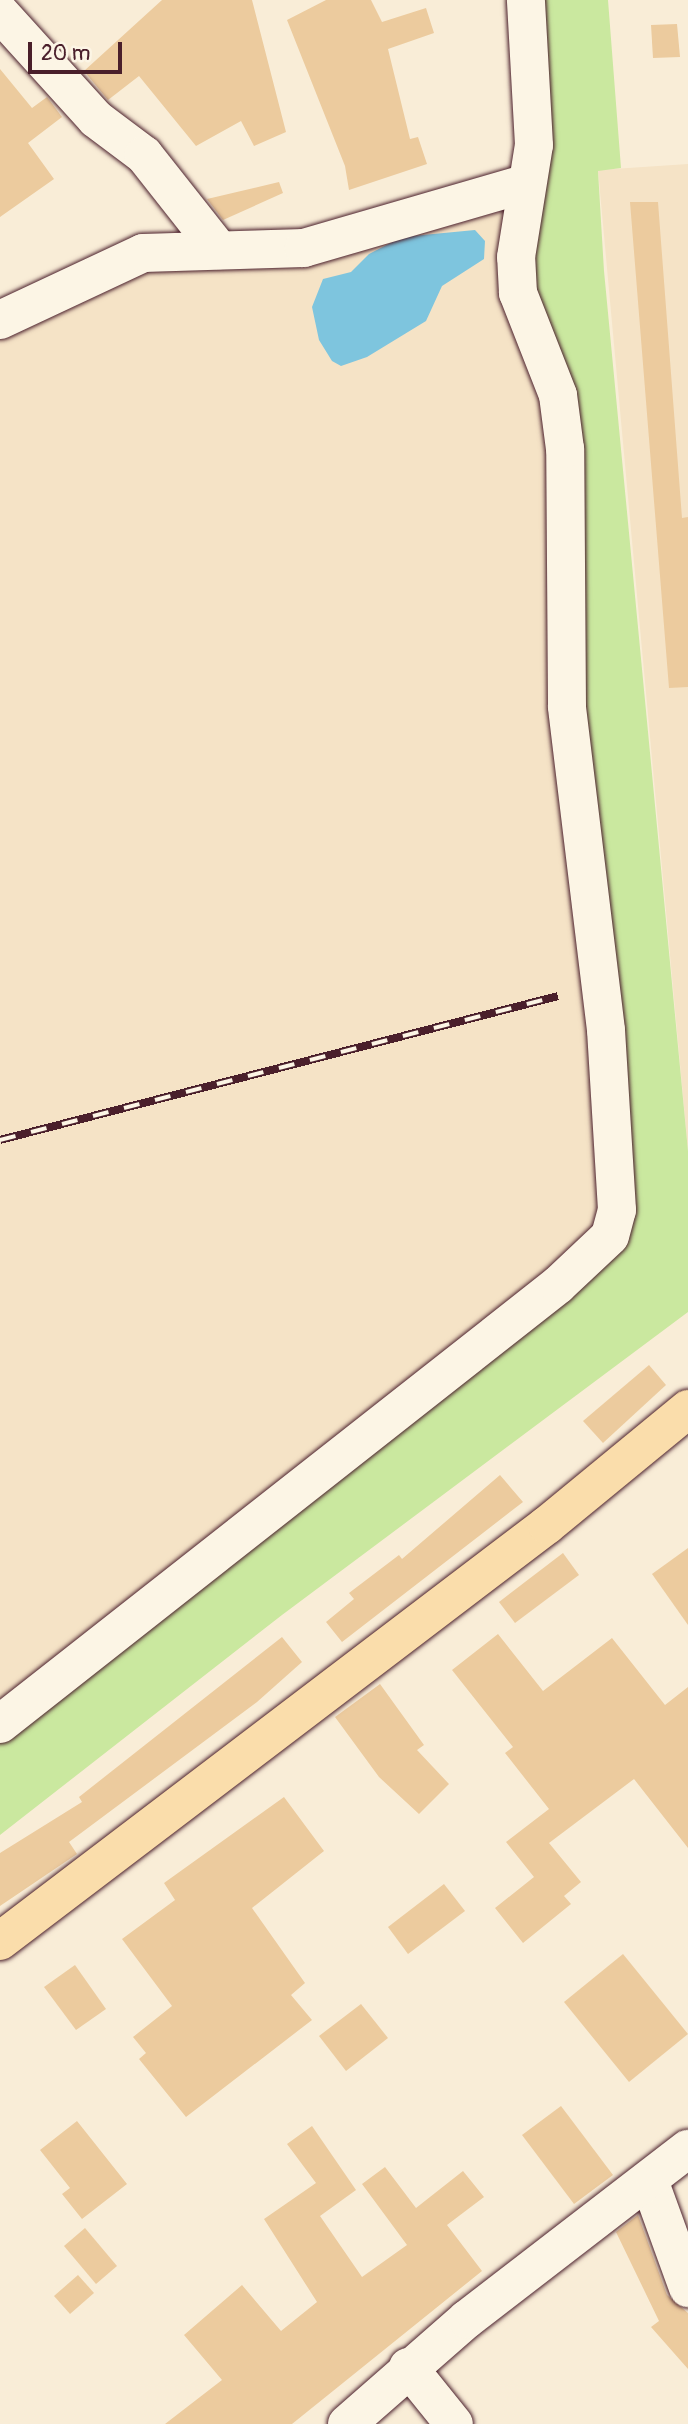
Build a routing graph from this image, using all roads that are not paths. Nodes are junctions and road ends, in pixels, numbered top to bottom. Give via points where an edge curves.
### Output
1 (526, 0) edge
2 (0, 13) edge
3 (524, 184) junction
4 (219, 250) junction
5 (0, 320) edge
6 (688, 1409) edge
7 (0, 1724) edge
8 (0, 1941) edge
9 (688, 2149) edge
10 (649, 2180) junction
11 (688, 2288) edge
12 (408, 2367) junction
13 (347, 2424) edge
14 (454, 2424) edge

1 - 3 street via 534,145
2 - 4 street via 96,119 144,155
3 - 4 street via 304,248
3 - 7 street via 516,257 519,293 549,366 565,449 567,706 604,1016 617,1210 610,1236 558,1284
4 - 5 street via 143,253
6 - 8 main road via 547,1525
9 - 10 street
10 - 11 street
10 - 12 street
12 - 13 street
12 - 14 street

